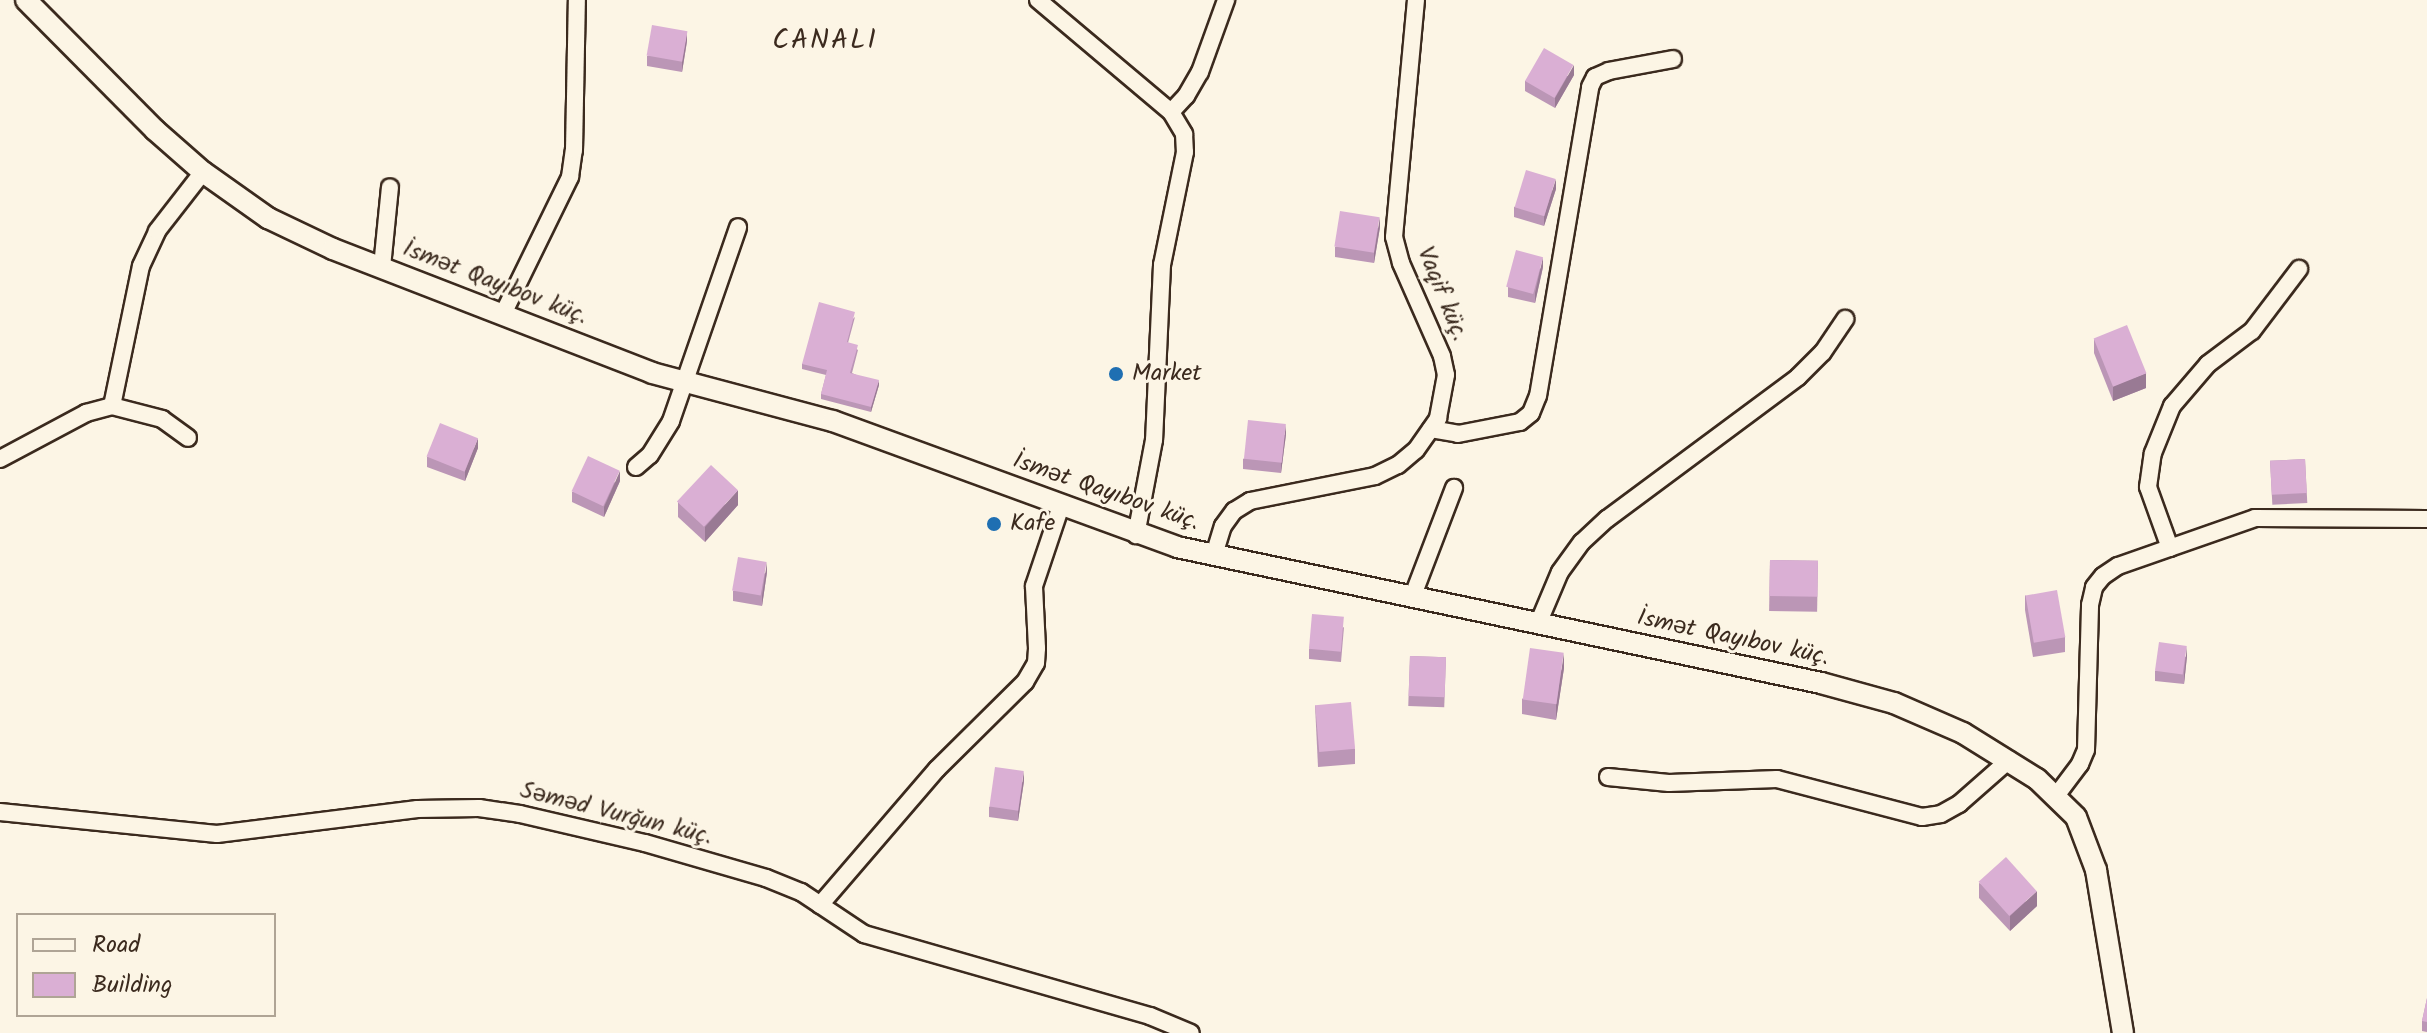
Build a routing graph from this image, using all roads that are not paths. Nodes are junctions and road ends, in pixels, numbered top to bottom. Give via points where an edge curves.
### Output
1 (26, 0) edge
2 (577, 0) edge
3 (1038, 0) edge
4 (1226, 0) edge
5 (1416, 0) edge
6 (1673, 59) dead end
7 (1171, 112) junction
8 (203, 172) junction
9 (390, 187) dead end
10 (738, 227) dead end
11 (382, 267) junction
12 (2299, 269) dead end
13 (503, 314) junction
14 (1845, 319) dead end
15 (687, 382) junction
16 (112, 406) junction
17 (1431, 429) junction
18 (188, 438) dead end
19 (0, 459) edge
20 (636, 467) dead end
21 (1454, 488) dead end
22 (1061, 506) junction
23 (2427, 519) edge
24 (1136, 535) junction
25 (2170, 548) junction
26 (1214, 555) junction
27 (1412, 598) junction
28 (1538, 624) junction
29 (2009, 760) junction
30 (1608, 777) dead end
31 (2056, 796) junction
32 (0, 812) edge
33 (820, 905) junction
34 (1191, 1033) edge
35 (2123, 1033) edge

1 - 8 street, İsmət Qayıbov küç.
2 - 13 street via 570,177
3 - 7 street
4 - 7 street via 1200,72
5 - 17 street, Vaqif küç. via 1394,237 1446,375 1444,400
6 - 17 street via 1609,71 1595,77 1590,87 1531,413 1520,422 1458,434
7 - 24 street via 1184,134 1185,152 1162,265 1154,440
8 - 11 street, İsmət Qayıbov küç. via 268,218
8 - 16 street via 157,231 141,266
9 - 11 street
10 - 15 street
11 - 13 street, İsmət Qayıbov küç.
12 - 25 street via 2252,331 2208,364 2172,406 2153,453 2148,487
13 - 15 street, İsmət Qayıbov küç.
14 - 28 street via 1798,377 1582,542 1560,572
15 - 20 street via 671,421
15 - 22 street, İsmət Qayıbov küç. via 833,421
16 - 18 street via 162,419
16 - 19 street via 86,413
17 - 26 street, Vaqif küç. via 1416,450 1375,476 1250,501 1223,526
21 - 27 street
22 - 24 street, İsmət Qayıbov küç.
22 - 33 street via 1034,586 1037,648 1030,673 937,769
23 - 25 street via 2255,518
24 - 26 street, İsmət Qayıbov küç.
25 - 31 street via 2118,566 2094,587 2086,750
26 - 27 street, İsmət Qayıbov küç.
27 - 28 street, İsmət Qayıbov küç.
28 - 29 street, İsmət Qayıbov küç. via 1862,692 1934,719
29 - 30 street via 1959,804 1922,817 1777,779 1669,783
29 - 31 street, İsmət Qayıbov küç.
31 - 35 street, İsmət Qayıbov küç. via 2076,817 2096,870
32 - 33 street, Səməd Vurğun küç. via 217,834 417,809 479,808 645,843 766,878
33 - 34 street, Səməd Vurğun küç. via 864,934 1150,1016

